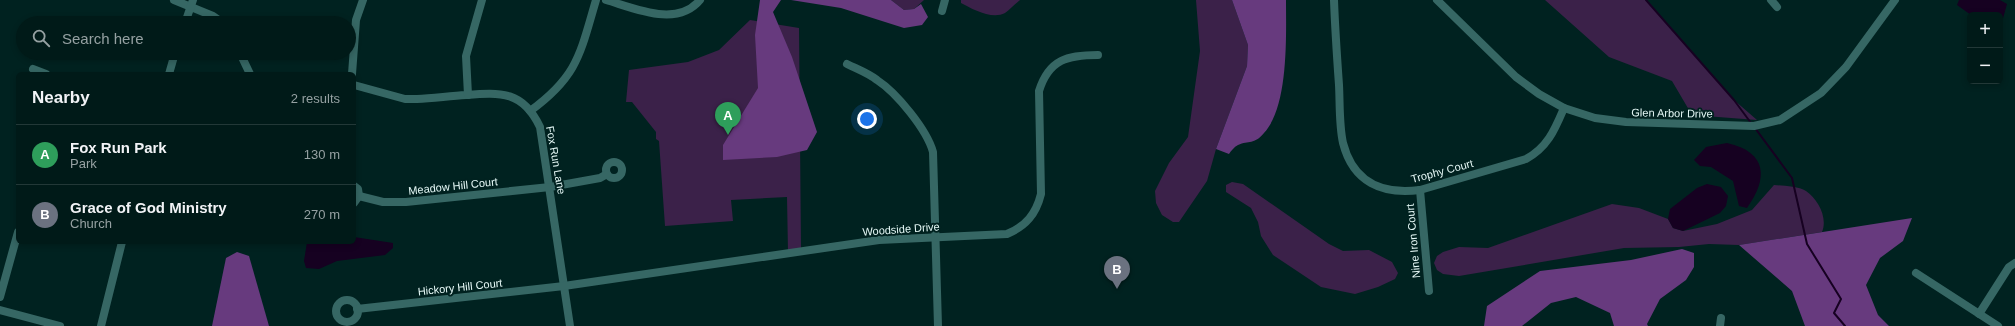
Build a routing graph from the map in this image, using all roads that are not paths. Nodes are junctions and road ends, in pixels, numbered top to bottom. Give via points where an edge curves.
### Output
1 (174, 0) edge
2 (362, 0) edge
3 (482, 0) edge
4 (596, 0) edge
5 (606, 0) edge
6 (700, 0) edge
7 (945, 0) edge
8 (1334, 0) edge
9 (1437, 0) edge
10 (1771, 0) edge
11 (1895, 0) edge
12 (192, 3) edge
13 (1777, 7) dead end
14 (942, 11) dead end
15 (187, 16) edge
16 (213, 16) edge
17 (356, 20) edge
18 (1098, 55) dead end
19 (173, 60) edge
20 (243, 60) edge
21 (353, 60) edge
22 (847, 64) dead end
23 (33, 70) dead end
24 (40, 72) edge
25 (169, 72) edge
26 (249, 72) edge
27 (352, 72) edge
28 (356, 86) edge
29 (468, 95) junction
30 (1564, 108) junction
31 (530, 111) junction
32 (607, 174) dead end
33 (550, 187) junction
34 (356, 188) edge
35 (1420, 190) junction
36 (359, 196) junction
37 (356, 200) edge
38 (935, 237) junction
39 (16, 239) edge
40 (122, 244) edge
41 (2015, 263) edge
42 (1916, 274) dead end
43 (564, 286) junction
44 (1429, 291) dead end
45 (0, 297) edge
46 (357, 309) dead end
47 (0, 310) edge
48 (1979, 314) junction
49 (60, 326) edge
50 (101, 326) edge
51 (570, 326) edge
52 (938, 326) edge
53 (1998, 326) edge

1 - 12 street
2 - 17 street
3 - 29 street via 466,56
4 - 31 street via 575,65 558,88
5 - 6 street via 663,15 688,10
7 - 14 street
8 - 35 street, Trophy Court via 1341,131 1345,151 1353,165 1372,184 1394,192
9 - 30 street, Glen Arbor Drive via 1516,77
10 - 13 street
11 - 30 street, Glen Arbor Drive via 1833,82 1774,123 1754,126 1626,122 1595,118
12 - 15 street
12 - 16 street
18 - 38 street, Woodside Drive via 1076,55 1065,59 1056,64 1043,80 1039,91 1041,194 1030,219 1016,230 1003,234
19 - 25 street
20 - 26 street
21 - 27 street
22 - 38 street via 884,85 927,136 933,152
23 - 24 street
28 - 29 street, Fox Run Lane via 405,98
29 - 31 street, Fox Run Lane via 500,93 516,99
30 - 35 street, Trophy Court via 1549,140 1533,155
31 - 33 street, Fox Run Lane via 540,127
32 - 33 street, Meadow Hill Court via 600,178
33 - 36 street, Meadow Hill Court via 394,203
33 - 43 street, Fox Run Lane
34 - 36 street
35 - 44 street, Nine Iron Court
36 - 37 street
38 - 43 street, Woodside Drive via 879,240
38 - 52 street
39 - 45 street
40 - 50 street
41 - 48 street via 2009,267
42 - 48 street
43 - 46 street, Hickory Hill Court
43 - 51 street, Fox Run Lane
47 - 49 street
48 - 53 street

